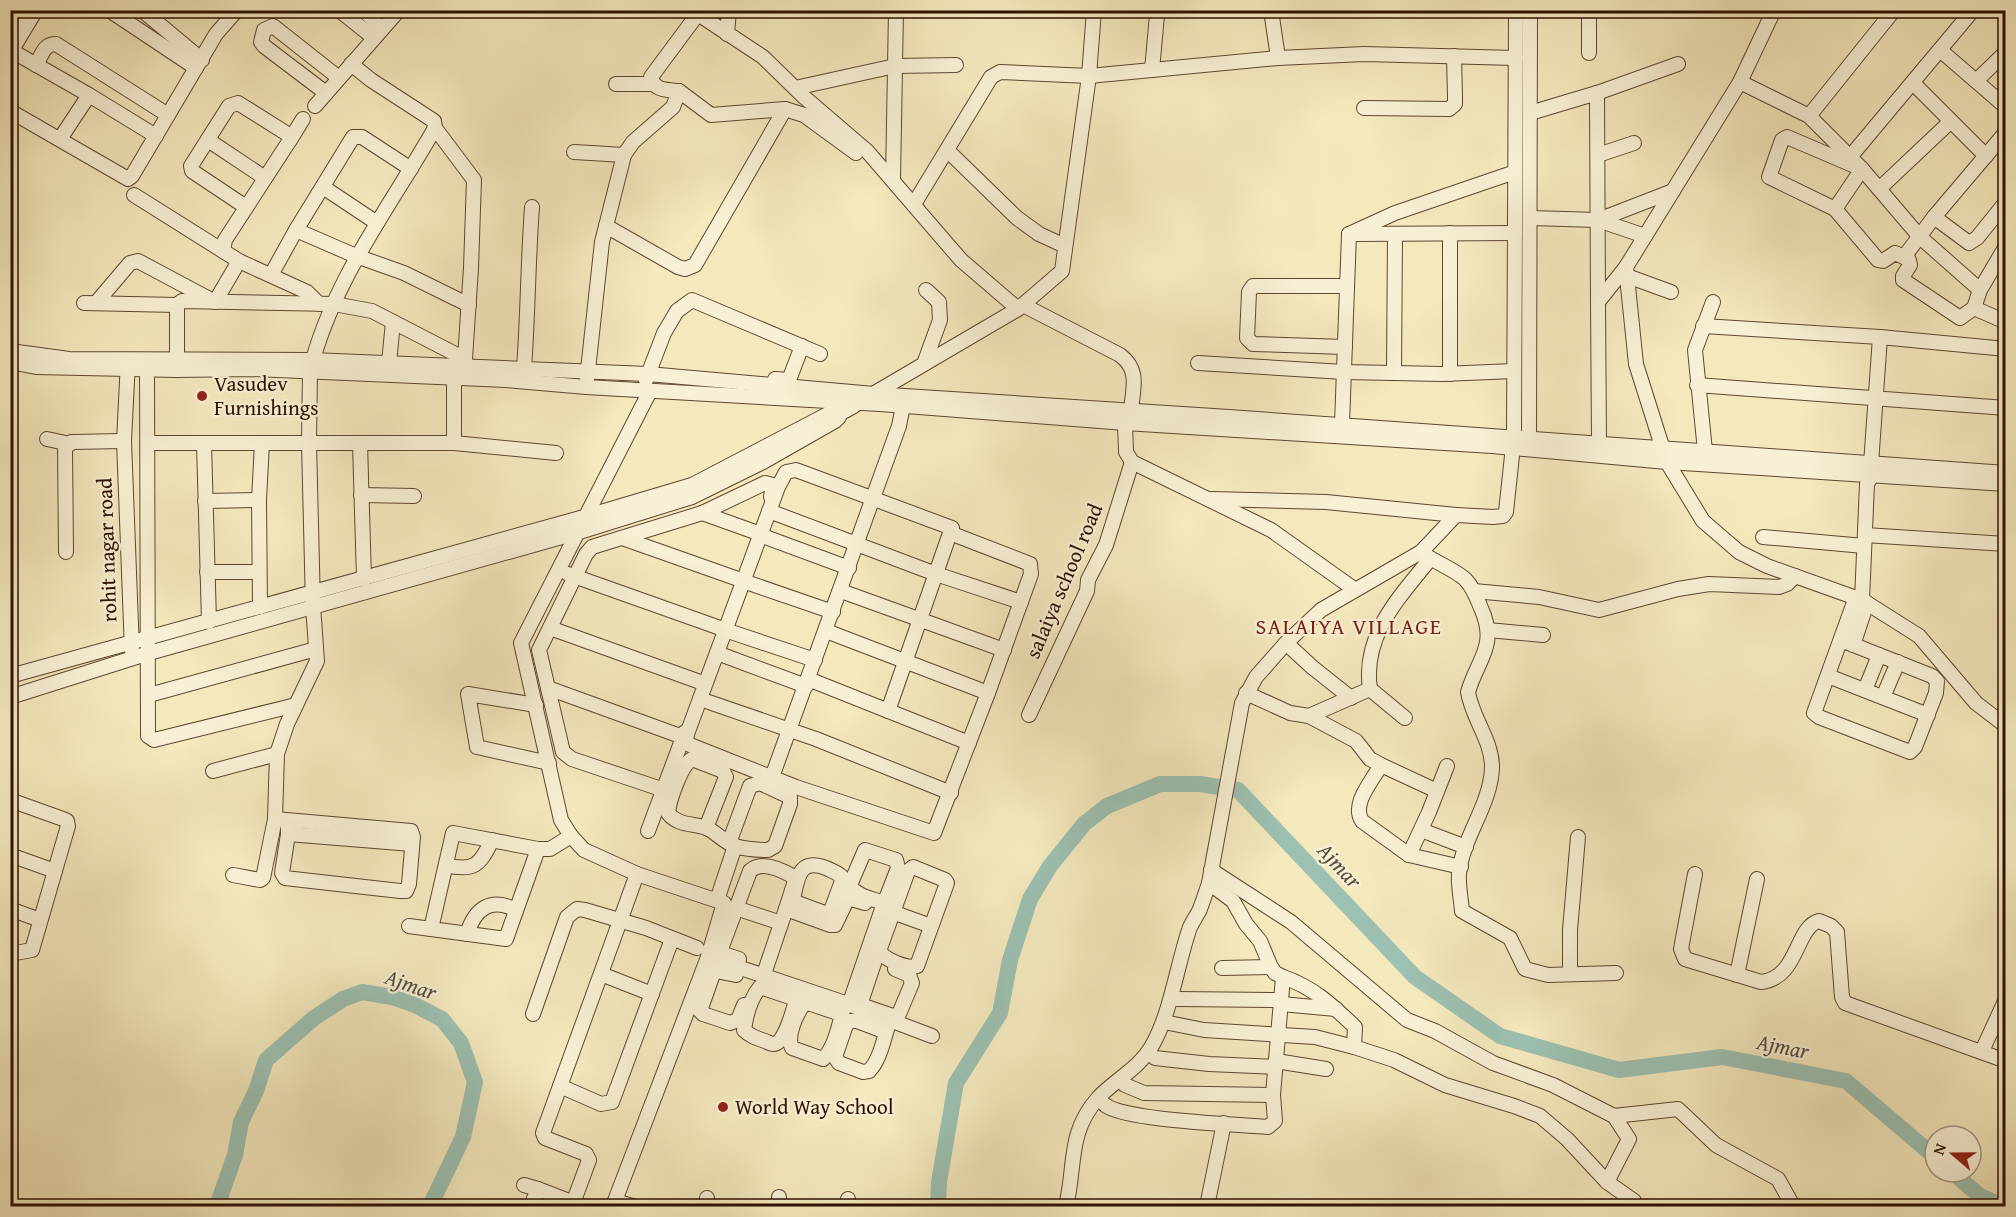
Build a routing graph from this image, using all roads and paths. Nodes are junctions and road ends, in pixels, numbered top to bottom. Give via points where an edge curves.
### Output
1 (36, 10) edge
2 (109, 10) edge
3 (142, 10) edge
4 (339, 10) edge
5 (364, 10) edge
6 (399, 10) edge
7 (729, 10) edge
8 (896, 10) edge
9 (1094, 10) edge
10 (1160, 10) edge
11 (1271, 10) edge
12 (1516, 10) edge
13 (1530, 10) edge
14 (1589, 10) edge
15 (1774, 10) edge
16 (1894, 10) edge
17 (1973, 10) edge
18 (19, 13) edge
19 (230, 13) edge
20 (695, 13) edge
21 (10, 33) edge
22 (378, 33) junction
23 (727, 34) junction
24 (1940, 50) junction
25 (11, 52) edge
26 (2006, 52) edge
27 (1589, 53) dead end
28 (1454, 56) junction
29 (1278, 58) junction
30 (1516, 58) junction
31 (199, 64) junction
32 (351, 64) junction
33 (1678, 64) dead end
34 (36, 65) junction
35 (956, 65) dead end
36 (895, 66) junction
37 (1152, 70) junction
38 (1089, 76) junction
39 (339, 78) junction
40 (1976, 81) junction
41 (1740, 82) junction
42 (1913, 83) junction
43 (615, 84) dead end
44 (652, 84) junction
45 (795, 88) junction
46 (680, 91) junction
47 (326, 93) junction
48 (1597, 93) junction
49 (89, 94) junction
50 (315, 106) dead end
51 (2006, 107) edge
52 (1364, 108) dead end
53 (785, 110) junction
54 (10, 111) edge
55 (1530, 113) junction
56 (168, 115) junction
57 (1809, 116) junction
58 (303, 119) dead end
59 (1950, 121) junction
60 (435, 128) junction
61 (2006, 132) edge
62 (156, 136) junction
63 (60, 139) junction
64 (208, 140) junction
65 (290, 140) junction
66 (1634, 143) dead end
67 (947, 150) junction
68 (1990, 151) junction
69 (574, 152) dead end
70 (624, 155) junction
71 (1598, 155) junction
72 (2006, 156) edge
73 (1850, 157) junction
74 (873, 164) dead end
75 (411, 169) junction
76 (1862, 170) junction
77 (1515, 172) junction
78 (265, 178) junction
79 (893, 180) junction
80 (323, 187) junction
81 (1879, 189) junction
82 (1673, 191) junction
83 (134, 195) dead end
84 (2006, 202) edge
85 (914, 204) junction
86 (246, 207) junction
87 (532, 207) dead end
88 (1835, 209) junction
89 (1934, 217) junction
90 (1530, 218) junction
91 (1598, 220) junction
92 (377, 223) junction
93 (606, 226) junction
94 (296, 230) junction
95 (1450, 233) junction
96 (1515, 233) junction
97 (1348, 234) junction
98 (1395, 235) junction
99 (1645, 236) junction
100 (1920, 237) junction
101 (1065, 246) junction
102 (2006, 246) edge
103 (223, 251) junction
104 (356, 256) junction
105 (1905, 257) junction
106 (239, 261) junction
107 (1626, 271) junction
108 (271, 275) junction
109 (1347, 286) junction
110 (926, 290) dead end
111 (1980, 290) junction
112 (1671, 292) dead end
113 (215, 302) junction
114 (1598, 302) junction
115 (1713, 302) dead end
116 (319, 304) junction
117 (334, 304) junction
118 (177, 305) junction
119 (469, 305) junction
120 (1020, 307) junction
121 (1974, 308) junction
122 (393, 322) junction
123 (2006, 322) edge
124 (1704, 326) junction
125 (1880, 337) junction
126 (802, 346) junction
127 (1345, 347) junction
128 (2006, 349) edge
129 (10, 351) edge
130 (820, 354) dead end
131 (177, 359) junction
132 (10, 362) edge
133 (465, 362) junction
134 (389, 363) junction
135 (1198, 363) dead end
136 (128, 364) junction
137 (147, 364) junction
138 (924, 364) junction
139 (311, 365) junction
140 (524, 368) junction
141 (649, 370) junction
142 (588, 371) junction
143 (1514, 371) junction
144 (1344, 372) junction
145 (1394, 373) junction
146 (1450, 374) junction
147 (454, 377) junction
148 (1697, 385) junction
149 (586, 387) junction
150 (646, 391) junction
151 (874, 394) junction
152 (1875, 398) junction
153 (858, 404) junction
154 (903, 406) junction
155 (2006, 408) edge
156 (844, 411) junction
157 (1128, 417) junction
158 (1145, 418) junction
159 (1342, 424) junction
160 (47, 439) dead end
161 (124, 441) junction
162 (148, 443) junction
163 (204, 443) junction
164 (262, 443) junction
165 (360, 443) junction
166 (454, 443) junction
167 (1513, 443) junction
168 (70, 444) junction
169 (309, 444) junction
170 (1529, 444) junction
171 (1599, 444) junction
172 (1705, 452) junction
173 (556, 453) dead end
174 (1665, 455) junction
175 (1132, 462) junction
176 (1872, 470) junction
177 (2006, 473) edge
178 (2006, 484) edge
179 (361, 495) junction
180 (414, 496) dead end
181 (872, 499) junction
182 (1206, 499) junction
183 (259, 500) junction
184 (205, 501) junction
185 (769, 510) junction
186 (702, 513) junction
187 (1456, 515) junction
188 (584, 518) junction
189 (576, 533) junction
190 (950, 533) junction
191 (759, 534) junction
192 (1763, 537) dead end
193 (622, 538) junction
194 (1865, 540) junction
195 (858, 543) junction
196 (2006, 544) edge
197 (66, 552) dead end
198 (1426, 555) junction
199 (849, 568) junction
200 (558, 570) junction
201 (207, 572) junction
202 (259, 572) junction
203 (936, 574) junction
204 (1795, 576) junction
205 (575, 577) junction
206 (364, 579) junction
207 (742, 581) junction
208 (1354, 589) junction
209 (841, 591) junction
210 (1474, 591) junction
211 (313, 599) junction
212 (1862, 600) junction
213 (1021, 602) junction
214 (260, 607) junction
215 (833, 612) junction
216 (920, 621) junction
217 (209, 622) junction
218 (550, 628) junction
219 (724, 629) junction
220 (1488, 630) junction
221 (826, 631) junction
222 (1543, 635) dead end
223 (148, 638) junction
224 (1847, 642) junction
225 (131, 643) junction
226 (1286, 643) junction
227 (316, 649) junction
228 (1004, 650) junction
229 (149, 653) junction
230 (717, 653) junction
231 (1879, 655) junction
232 (133, 658) junction
233 (815, 660) junction
234 (907, 660) junction
235 (1898, 662) junction
236 (10, 676) edge
237 (1828, 676) junction
238 (807, 682) junction
239 (703, 683) junction
240 (548, 688) junction
241 (1371, 689) junction
242 (1865, 690) junction
243 (988, 693) junction
244 (149, 695) junction
245 (10, 697) edge
246 (1244, 698) junction
247 (1352, 698) junction
248 (1883, 698) junction
249 (700, 699) junction
250 (296, 705) junction
251 (536, 705) junction
252 (888, 711) junction
253 (1029, 715) dead end
254 (1928, 715) junction
255 (1309, 716) junction
256 (1405, 718) dead end
257 (2006, 726) edge
258 (789, 730) junction
259 (683, 737) junction
260 (969, 743) junction
261 (277, 754) junction
262 (549, 763) junction
263 (1381, 765) junction
264 (1447, 766) dead end
265 (213, 771) dead end
266 (772, 777) junction
267 (663, 790) junction
268 (1437, 791) junction
269 (951, 793) junction
270 (10, 800) edge
271 (284, 824) junction
272 (706, 828) junction
273 (439, 830) dead end
274 (1421, 830) junction
275 (648, 831) dead end
276 (453, 833) junction
277 (571, 836) junction
278 (1578, 837) dead end
279 (492, 840) junction
280 (732, 844) junction
281 (1466, 847) junction
282 (538, 849) junction
283 (10, 855) edge
284 (1409, 855) junction
285 (446, 865) junction
286 (1461, 867) junction
287 (55, 871) junction
288 (637, 874) junction
289 (1695, 874) dead end
290 (233, 875) dead end
291 (1210, 877) junction
292 (1757, 879) dead end
293 (717, 900) junction
294 (736, 908) junction
295 (886, 908) junction
296 (10, 909) edge
297 (786, 909) junction
298 (516, 910) junction
299 (1199, 910) junction
300 (40, 920) junction
301 (620, 921) junction
302 (781, 923) junction
303 (409, 926) dead end
304 (931, 927) junction
305 (431, 929) junction
306 (467, 934) junction
307 (672, 939) junction
308 (703, 952) junction
309 (10, 954) edge
310 (1222, 968) dead end
311 (1270, 968) junction
312 (1616, 973) dead end
313 (601, 974) junction
314 (1570, 974) junction
315 (759, 975) junction
316 (1737, 975) junction
317 (1283, 977) junction
318 (652, 994) junction
319 (798, 994) junction
320 (1176, 999) junction
321 (2006, 999) edge
322 (1281, 1002) junction
323 (845, 1008) junction
324 (1336, 1009) junction
325 (533, 1014) dead end
326 (1169, 1023) junction
327 (1278, 1033) junction
328 (932, 1036) dead end
329 (1354, 1047) junction
330 (1982, 1052) junction
331 (1155, 1058) junction
332 (2006, 1061) edge
333 (1275, 1064) junction
334 (1326, 1069) dead end
335 (1125, 1085) junction
336 (560, 1086) junction
337 (1273, 1095) junction
338 (1102, 1101) junction
339 (1614, 1116) junction
340 (1224, 1123) junction
341 (1607, 1182) junction
342 (1634, 1201) dead end
343 (614, 1204) edge
344 (573, 1205) edge
345 (531, 1206) edge
346 (632, 1206) edge
347 (1066, 1206) edge
348 (1074, 1206) edge
349 (1206, 1206) edge
350 (1792, 1206) edge

1 - 25 street
2 - 31 street
3 - 31 street
4 - 22 street
5 - 22 street
6 - 22 street
7 - 23 street
8 - 36 street
9 - 38 street
10 - 37 street
11 - 29 street
12 - 30 street
13 - 55 street
14 - 27 street
15 - 41 street
16 - 57 street
17 - 24 street
18 - 21 street
19 - 31 street
20 - 23 street
20 - 44 street via 651,77
22 - 32 street
23 - 45 street via 763,57
24 - 40 street
24 - 42 street
25 - 34 street
26 - 40 street
28 - 29 street via 1364,54
28 - 30 street
28 - 52 street via 1455,104 1449,109
29 - 37 street
30 - 77 street
31 - 56 street
32 - 39 street
32 - 60 street via 428,115
33 - 48 street
34 - 49 street
34 - 56 street via 46,47 56,44
35 - 36 street
36 - 45 street
36 - 79 street
37 - 38 street
38 - 67 street via 996,73
38 - 101 street
39 - 47 street
39 - 47 street via 273,26 264,30 264,46
40 - 51 street
41 - 57 street
41 - 82 street
42 - 59 street
42 - 73 street
43 - 44 street
44 - 46 street
45 - 79 street via 867,151
46 - 53 street via 711,115
46 - 70 street via 673,106
47 - 50 street
48 - 55 street
48 - 71 street
49 - 62 street
49 - 63 street
53 - 74 street via 804,115
53 - 93 street via 695,265 685,270 678,267
54 - 63 street
55 - 90 street
56 - 62 street
57 - 73 street
58 - 65 street
59 - 68 street
59 - 81 street
60 - 75 street
60 - 119 street via 474,180
61 - 68 street
62 - 63 street via 128,179
64 - 65 street via 229,106 238,104 289,135
64 - 78 street
64 - 86 street via 191,166 192,171
65 - 78 street
66 - 71 street
67 - 85 street
67 - 101 street via 1017,218
68 - 72 street
68 - 89 street
69 - 70 street
70 - 93 street
71 - 91 street
73 - 76 street
75 - 80 street via 362,137 353,137
75 - 92 street
76 - 81 street
76 - 88 street
76 - 88 street via 1787,137 1782,140 1769,177
77 - 96 street
77 - 97 street via 1395,213
78 - 86 street
79 - 85 street
80 - 92 street
80 - 94 street
81 - 100 street
82 - 91 street
82 - 99 street
83 - 103 street
84 - 89 street via 1969,243
85 - 120 street via 961,260
86 - 103 street via 225,240
87 - 140 street
88 - 105 street via 1878,260 1895,253
89 - 100 street
90 - 91 street
90 - 170 street
91 - 99 street
91 - 114 street
92 - 104 street
93 - 142 street
94 - 104 street
94 - 108 street
95 - 96 street
95 - 98 street
95 - 146 street
96 - 143 street
97 - 98 street
97 - 109 street
98 - 145 street
99 - 107 street
100 - 105 street
100 - 111 street
101 - 120 street via 1062,272
102 - 111 street
103 - 106 street
104 - 117 street
104 - 119 street via 404,273
105 - 121 street via 1910,265 1904,280 1956,317 1963,317
106 - 108 street
106 - 113 street
107 - 112 street
107 - 114 street
107 - 174 street via 1636,364
108 - 116 street via 307,292
109 - 127 street
109 - 127 street via 1253,286 1249,292 1247,338 1252,344
110 - 138 street via 939,302 940,320
111 - 121 street
113 - 116 street
113 - 118 street via 182,301
113 - 118 street via 138,261 130,263 90,303
114 - 171 street
115 - 124 street
116 - 117 street
117 - 122 street via 372,311
117 - 139 street
118 - 131 street
119 - 133 street
120 - 138 street
120 - 157 street via 1130,363 1134,374
121 - 123 street
122 - 133 street
122 - 134 street
124 - 125 street
124 - 148 street via 1695,350
125 - 128 street
125 - 152 street
126 - 130 street
126 - 141 street via 789,380
126 - 141 street via 692,300 677,311
127 - 144 street
129 - 136 street
131 - 137 street
131 - 139 street
132 - 136 street via 36,367
133 - 134 street
133 - 140 street
134 - 139 street
135 - 144 street
136 - 137 street
136 - 161 street, rohit nagar road
137 - 139 street
137 - 162 street
138 - 151 street
139 - 147 street
139 - 169 street
140 - 142 street
141 - 142 street
141 - 150 street
141 - 151 street
142 - 149 street
143 - 146 street
143 - 167 street
144 - 145 street
144 - 159 street
145 - 146 street
147 - 149 street
147 - 166 street
148 - 152 street
148 - 172 street
149 - 150 street
150 - 153 street
150 - 188 street
151 - 153 street
151 - 157 street
152 - 155 street
152 - 176 street
153 - 154 street
153 - 156 street
154 - 157 street
154 - 181 street
156 - 188 street via 828,414 694,484
156 - 189 street via 834,421 773,456 692,497
157 - 158 street
157 - 175 street via 1126,452
158 - 159 street
158 - 167 street
159 - 167 street
160 - 168 street
161 - 168 street
161 - 225 street, rohit nagar road
162 - 163 street
162 - 223 street
163 - 164 street
163 - 184 street
164 - 169 street
164 - 183 street
165 - 166 street
165 - 169 street
165 - 179 street
166 - 173 street
167 - 170 street
167 - 187 street via 1503,516
168 - 197 street, rohit nagar road via 65,447
169 - 211 street
170 - 171 street
170 - 174 street
171 - 174 street
172 - 174 street
172 - 176 street
174 - 176 street
174 - 204 street via 1703,521 1739,552
175 - 182 street
175 - 253 street, salaiya school road via 1106,545
176 - 177 street
176 - 178 street
176 - 194 street via 1867,484
179 - 180 street
179 - 206 street
181 - 185 street via 796,470 786,472
181 - 190 street via 952,528
181 - 195 street
182 - 187 street via 1326,502
182 - 208 street via 1271,530
183 - 184 street
183 - 202 street
184 - 201 street
185 - 191 street
185 - 195 street
186 - 191 street
186 - 191 street via 769,483 774,489
186 - 193 street
187 - 198 street
188 - 189 street
188 - 206 street
189 - 200 street
189 - 211 street
190 - 203 street
190 - 213 street via 1030,564 1031,574
191 - 199 street
191 - 207 street
192 - 194 street
193 - 205 street via 592,547
193 - 207 street
194 - 196 street
194 - 212 street
195 - 199 street
195 - 203 street
198 - 208 street
198 - 210 street via 1466,580
198 - 241 street via 1386,615 1369,662
199 - 209 street
200 - 205 street
200 - 251 street via 521,643
201 - 202 street
201 - 217 street
202 - 214 street
203 - 213 street
203 - 216 street
204 - 210 street via 1779,587 1709,584 1599,610 1539,597
204 - 212 street
205 - 218 street
205 - 219 street
206 - 211 street
207 - 215 street
207 - 219 street
208 - 226 street via 1321,610
209 - 215 street
209 - 216 street
210 - 220 street
211 - 214 street
211 - 227 street
211 - 229 street
212 - 224 street
212 - 257 street via 1919,636 1976,703
213 - 228 street
214 - 217 street
215 - 221 street
216 - 228 street
216 - 234 street
217 - 223 street
218 - 239 street
218 - 240 street via 539,650
219 - 230 street
219 - 233 street
219 - 239 street
220 - 222 street
220 - 281 street via 1482,661 1468,692 1487,739 1492,764 1490,789
221 - 233 street
221 - 234 street
223 - 225 street
223 - 229 street
224 - 231 street
224 - 237 street
225 - 232 street, rohit nagar road
225 - 236 street
226 - 246 street via 1256,677
226 - 247 street
227 - 244 street
227 - 250 street via 317,661
228 - 243 street
229 - 232 street
229 - 244 street
230 - 238 street
230 - 249 street
231 - 235 street
231 - 242 street
232 - 245 street
233 - 238 street
234 - 243 street
234 - 252 street
235 - 248 street
235 - 254 street via 1937,681
237 - 242 street
237 - 254 street via 1814,713 1903,750 1910,752 1915,747
238 - 252 street
238 - 258 street
239 - 259 street
240 - 259 street
240 - 267 street via 563,752 572,759
241 - 247 street
241 - 256 street
242 - 248 street
243 - 260 street
244 - 250 street via 148,736 154,740
246 - 255 street
246 - 291 street
247 - 255 street
248 - 254 street
249 - 258 street
249 - 266 street via 687,734 690,746
250 - 261 street
251 - 262 street
251 - 262 street via 468,694 477,747
252 - 260 street
255 - 263 street via 1356,741 1370,759
258 - 266 street
258 - 269 street
259 - 267 street
260 - 269 street
261 - 265 street
261 - 271 street
262 - 277 street via 561,820
263 - 268 street
263 - 284 street via 1358,805 1358,815
264 - 268 street
266 - 269 street via 930,833 937,829
267 - 275 street
268 - 274 street
270 - 287 street via 67,821
271 - 271 street via 276,871 285,878 406,891 411,831
271 - 290 street via 263,878
272 - 272 street via 679,823 668,813 682,770 692,759 723,771 726,777
272 - 280 street
273 - 276 street
274 - 281 street
274 - 284 street
276 - 279 street
276 - 285 street
277 - 282 street via 550,849
277 - 288 street via 584,850
278 - 314 street
279 - 282 street
279 - 285 street via 481,861 472,866 462,869
280 - 280 street via 768,850 775,846 790,797 760,783 750,786
280 - 293 street
281 - 286 street
282 - 298 street
283 - 287 street
284 - 286 street
285 - 305 street
286 - 314 street via 1462,911 1510,938 1525,969 1548,975
287 - 300 street
288 - 293 street
288 - 301 street
289 - 316 street via 1682,954 1692,963
291 - 299 street
291 - 311 street via 1233,901 1260,941
291 - 339 street via 1291,922 1407,1020
292 - 316 street
293 - 308 street via 724,903
294 - 297 street via 750,871 762,865 794,877
294 - 302 street
294 - 315 street via 721,949
295 - 297 street via 848,898 835,925
295 - 304 street
295 - 304 street via 879,951 909,968 917,966
295 - 304 street via 908,872 919,868 947,883
295 - 323 street via 871,958
296 - 300 street
297 - 302 street
298 - 306 street via 499,903 489,905 475,916
298 - 306 street via 506,939
299 - 320 street via 1197,936
299 - 338 street via 1190,927 1154,1042 1143,1060
300 - 309 street via 32,950
301 - 307 street
301 - 313 street
301 - 325 street via 577,909 567,917
302 - 315 street
303 - 305 street
305 - 306 street
307 - 308 street
307 - 318 street
308 - 315 street
308 - 343 street
310 - 311 street
311 - 317 street
312 - 314 street
313 - 318 street
313 - 336 street
315 - 319 street
316 - 330 street via 1761,982 1779,977 1810,925 1819,921 1837,932 1845,1003
317 - 322 street
317 - 324 street via 1301,984
318 - 336 street via 612,1102 601,1104
319 - 319 street via 760,987 746,1016 744,1029 749,1036 774,1044 780,1042
319 - 323 street
320 - 322 street
320 - 326 street
321 - 330 street
322 - 324 street
322 - 327 street
323 - 328 street via 888,1026
324 - 329 street via 1355,1027
326 - 327 street via 1204,1030
326 - 331 street
327 - 329 street
327 - 333 street
329 - 341 street via 1394,1060 1444,1085 1540,1116
330 - 332 street
331 - 333 street via 1209,1064
331 - 335 street
333 - 334 street
333 - 337 street
335 - 337 street via 1144,1094
335 - 338 street
336 - 344 street via 543,1133 545,1138 586,1154 589,1160
337 - 340 street via 1272,1125
338 - 340 street via 1125,1113
338 - 347 street via 1078,1131
338 - 348 street via 1080,1151
339 - 341 street via 1629,1139
339 - 350 street via 1678,1109 1716,1145 1778,1179
340 - 349 street
341 - 342 street
343 - 346 street
344 - 345 street via 531,1187

